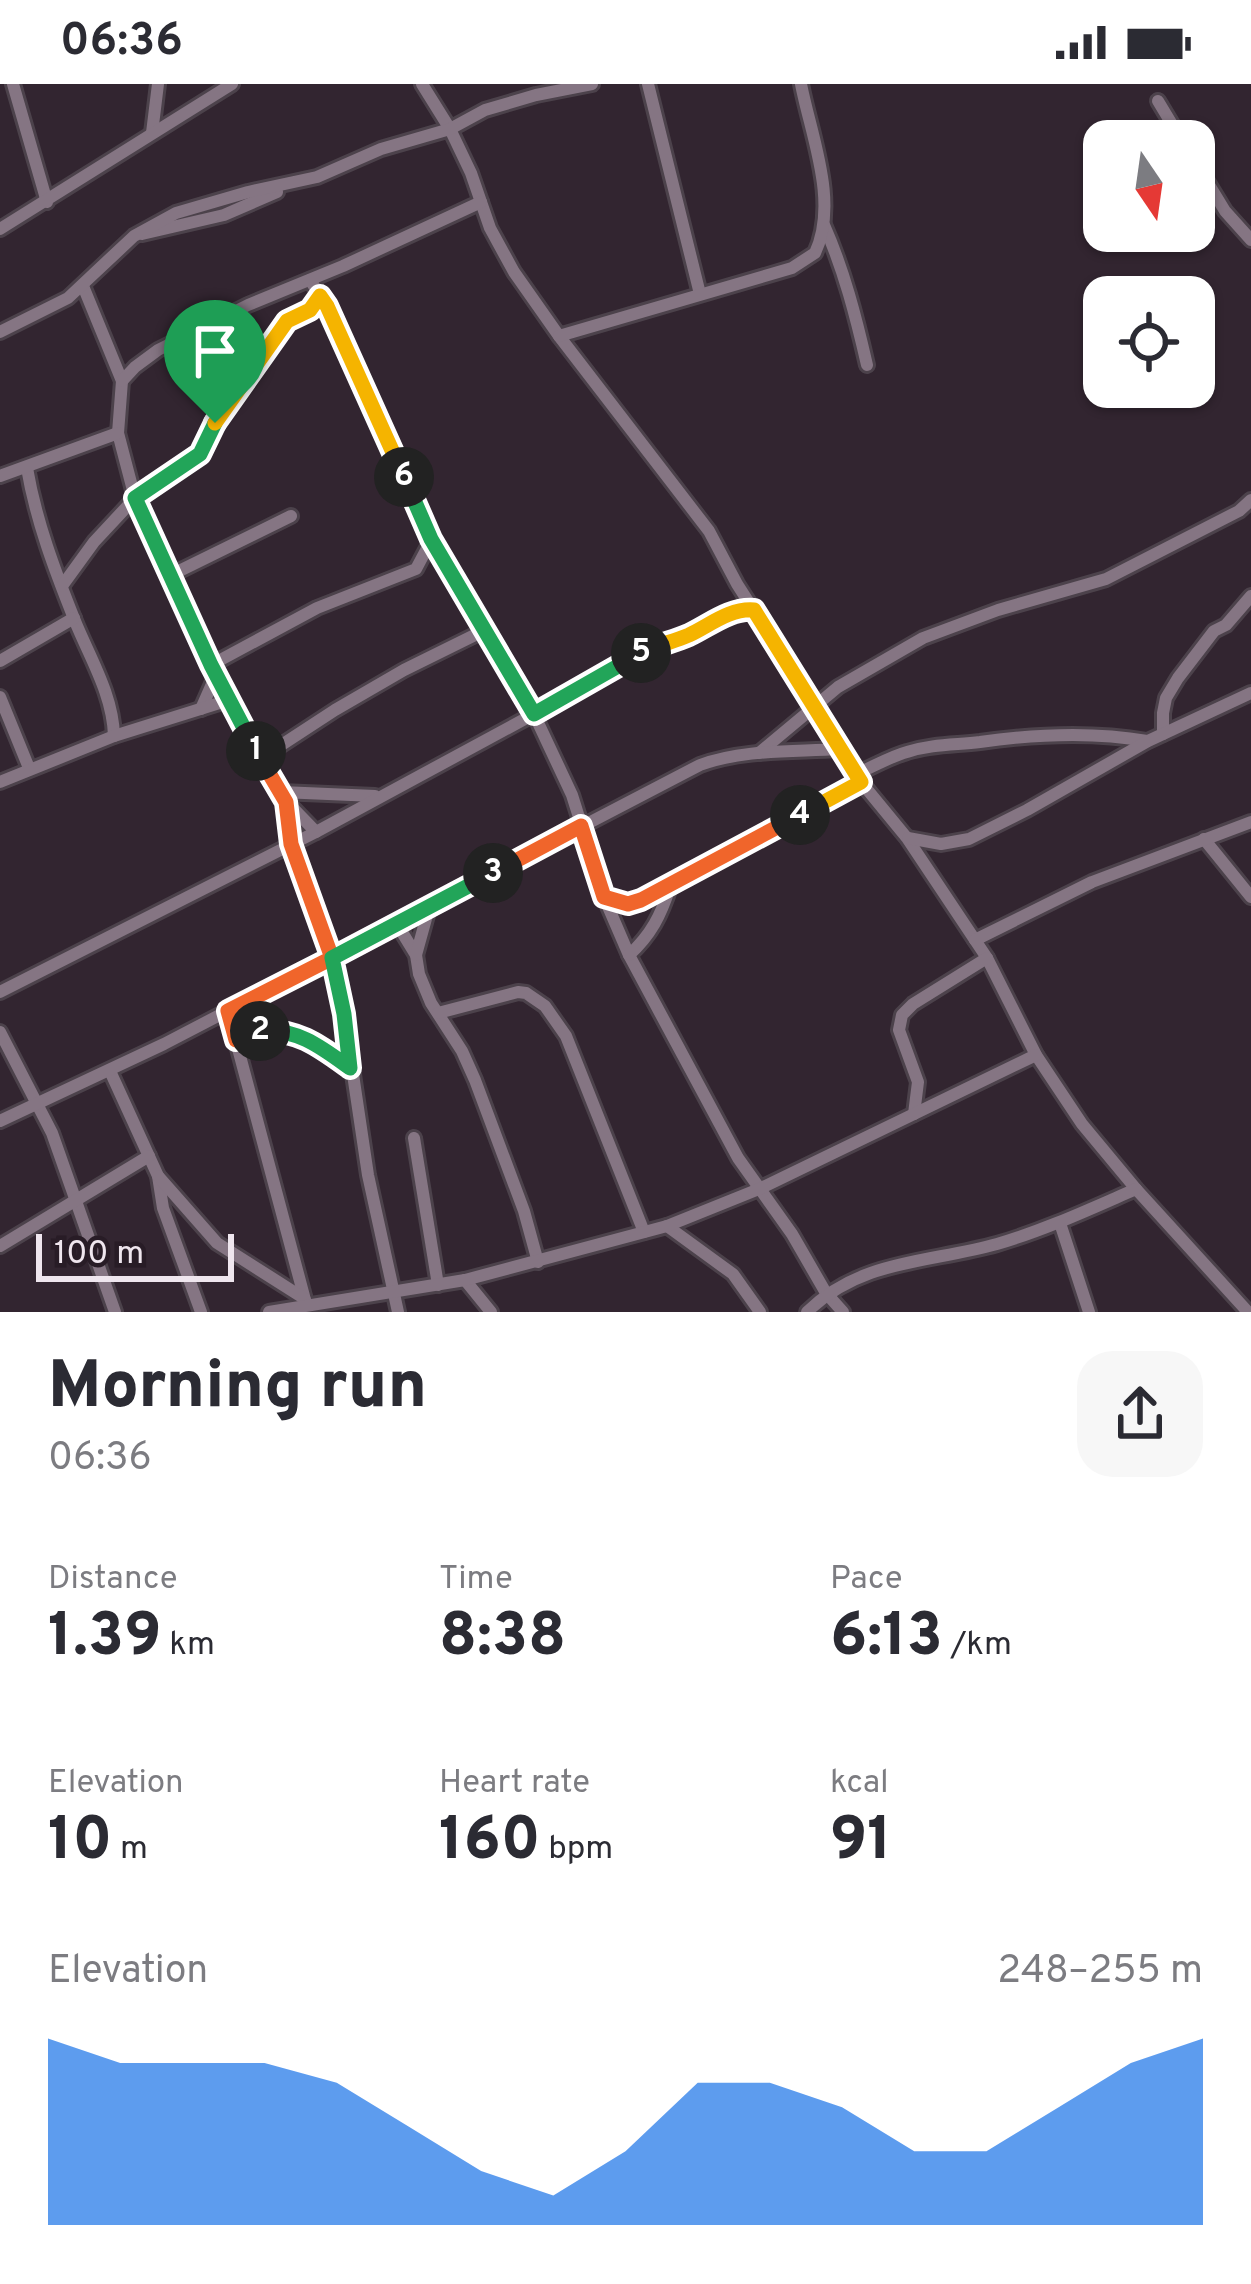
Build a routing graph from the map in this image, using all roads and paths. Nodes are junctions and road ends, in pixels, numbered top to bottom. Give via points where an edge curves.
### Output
1 (13, 84) edge
2 (158, 84) edge
3 (232, 84) edge
4 (422, 84) edge
5 (512, 84) edge
6 (592, 84) edge
7 (648, 84) edge
8 (801, 84) edge
9 (512, 101) junction
10 (1158, 101) dead end
11 (1169, 120) edge
12 (450, 129) junction
13 (152, 134) junction
14 (1215, 193) edge
15 (46, 202) junction
16 (481, 202) junction
17 (823, 224) junction
18 (0, 229) edge
19 (1251, 240) edge
20 (343, 266) junction
21 (310, 280) junction
22 (83, 286) junction
23 (700, 294) junction
24 (324, 301) junction
25 (0, 332) edge
26 (559, 336) junction
27 (867, 365) dead end
28 (122, 381) junction
29 (118, 433) junction
30 (27, 468) junction
31 (0, 476) edge
32 (135, 498) junction
33 (1251, 500) edge
34 (291, 516) dead end
35 (431, 539) junction
36 (169, 576) junction
37 (62, 586) junction
38 (1251, 596) edge
39 (754, 610) junction
40 (74, 618) junction
41 (485, 630) junction
42 (0, 661) edge
43 (214, 670) junction
44 (1251, 693) edge
45 (0, 697) edge
46 (229, 700) junction
47 (816, 707) junction
48 (201, 710) junction
49 (534, 714) junction
50 (1163, 734) junction
51 (114, 736) junction
52 (1148, 741) junction
53 (839, 748) junction
54 (758, 754) junction
55 (260, 759) junction
56 (29, 768) junction
57 (859, 778) junction
58 (0, 782) edge
59 (379, 796) junction
60 (284, 797) junction
61 (1251, 822) edge
62 (581, 826) junction
63 (316, 832) junction
64 (907, 838) junction
65 (1204, 839) junction
66 (291, 844) junction
67 (670, 887) junction
68 (604, 897) junction
69 (1251, 897) edge
70 (429, 908) junction
71 (398, 924) junction
72 (975, 940) junction
73 (416, 955) junction
74 (629, 955) junction
75 (332, 958) junction
76 (987, 958) junction
77 (0, 992) edge
78 (228, 1011) junction
79 (438, 1013) junction
80 (0, 1032) edge
81 (236, 1040) junction
82 (1036, 1055) junction
83 (350, 1068) junction
84 (110, 1071) junction
85 (38, 1101) junction
86 (914, 1114) junction
87 (0, 1120) edge
88 (414, 1138) dead end
89 (149, 1156) junction
90 (158, 1176) junction
91 (759, 1189) junction
92 (1136, 1189) junction
93 (76, 1198) junction
94 (1060, 1223) junction
95 (667, 1226) junction
96 (644, 1232) junction
97 (0, 1246) edge
98 (538, 1262) junction
99 (465, 1280) junction
100 (438, 1285) junction
101 (393, 1292) junction
102 (826, 1293) junction
103 (306, 1301) junction
104 (1085, 1311) edge
105 (115, 1312) edge
106 (201, 1312) edge
107 (269, 1312) edge
108 (398, 1312) edge
109 (490, 1312) edge
110 (760, 1312) edge
111 (807, 1312) edge
112 (843, 1312) edge
113 (1248, 1312) edge

1 - 15 street
2 - 13 street
3 - 13 street
4 - 12 street
5 - 9 street
6 - 9 street
7 - 23 street
8 - 17 street
9 - 12 street
10 - 11 street
12 - 16 street
12 - 22 street via 317,177 176,213 134,236
13 - 15 street
14 - 19 street
15 - 18 street
16 - 20 street
16 - 26 street via 502,252
17 - 23 street via 815,253 792,268
17 - 27 street
20 - 21 street
20 - 24 street
21 - 24 street
21 - 28 street via 158,350
22 - 25 street
22 - 28 street
23 - 26 street
24 - 32 street via 287,321 219,414 203,451
24 - 35 street
26 - 39 street via 709,531
28 - 29 street
29 - 30 street
29 - 32 street
30 - 31 street
30 - 37 street
32 - 36 street
32 - 37 street
33 - 47 street via 1106,579 922,638
34 - 36 street
35 - 41 street
35 - 43 street via 416,569 317,608
36 - 43 street
37 - 40 street
38 - 50 street via 1178,678 1166,698
39 - 47 street
39 - 49 street via 646,650
40 - 42 street
40 - 51 street
41 - 49 street
41 - 55 street
43 - 46 street
43 - 48 street
44 - 50 street
45 - 56 street
46 - 48 street
46 - 55 street
47 - 53 street
47 - 54 street
48 - 51 street
49 - 59 street
49 - 62 street
50 - 52 street
51 - 56 street
52 - 57 street via 1106,733 945,743 901,754
52 - 64 street via 969,839
53 - 54 street
53 - 57 street
54 - 62 street via 700,765
55 - 60 street
56 - 58 street
57 - 64 street
57 - 67 street
59 - 60 street
59 - 63 street
60 - 63 street
60 - 66 street
61 - 65 street
62 - 68 street
62 - 70 street
63 - 66 street
64 - 72 street
65 - 69 street
65 - 72 street via 1091,882
66 - 75 street
66 - 77 street
67 - 68 street via 628,904
67 - 74 street via 654,928
68 - 74 street
70 - 71 street
70 - 73 street
71 - 73 street
71 - 75 street
72 - 76 street
73 - 79 street
74 - 91 street
75 - 78 street
75 - 83 street
76 - 82 street
76 - 86 street via 902,1016 899,1030 918,1082
78 - 81 street
78 - 84 street
79 - 96 street via 518,992 545,1006 566,1036
79 - 98 street via 492,1120
80 - 85 street
81 - 83 street via 278,1030 307,1038
81 - 103 street
82 - 86 street
82 - 92 street
83 - 101 street
84 - 85 street
84 - 89 street
85 - 87 street
85 - 93 street
86 - 91 street
88 - 100 street
89 - 90 street
89 - 93 street
90 - 103 street via 217,1243
90 - 106 street
91 - 95 street
91 - 102 street
92 - 94 street
92 - 113 street
93 - 97 street
93 - 105 street
94 - 102 street via 898,1265
94 - 104 street
95 - 96 street
95 - 110 street via 733,1274
96 - 98 street
98 - 99 street
99 - 100 street
99 - 109 street
100 - 101 street
101 - 103 street
101 - 108 street
102 - 111 street
102 - 112 street
103 - 107 street

